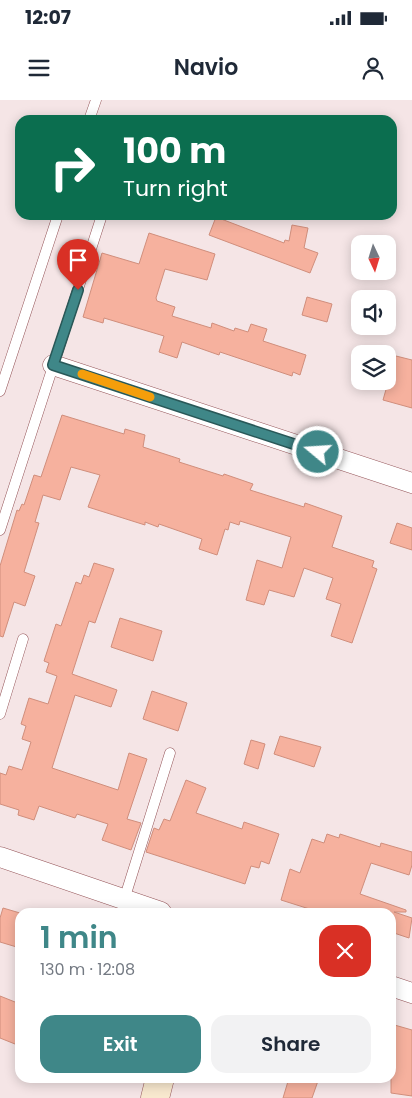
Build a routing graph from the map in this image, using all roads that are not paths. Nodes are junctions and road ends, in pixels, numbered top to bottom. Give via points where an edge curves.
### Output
1 (96, 100) edge
2 (91, 115) edge
3 (56, 220) edge
4 (100, 220) edge
5 (53, 365) junction
6 (0, 391) edge
7 (412, 483) edge
8 (0, 530) edge
9 (23, 639) dead end
10 (0, 714) edge
11 (170, 753) dead end
12 (0, 857) edge
13 (124, 900) junction
14 (149, 908) edge
15 (396, 988) edge
16 (412, 993) edge
17 (159, 1083) edge
18 (155, 1098) edge

1 - 2 lane
3 - 6 lane
4 - 5 lane
5 - 7 street
5 - 8 lane
9 - 10 lane
11 - 13 lane
12 - 13 street
13 - 14 street
15 - 16 street
17 - 18 street

